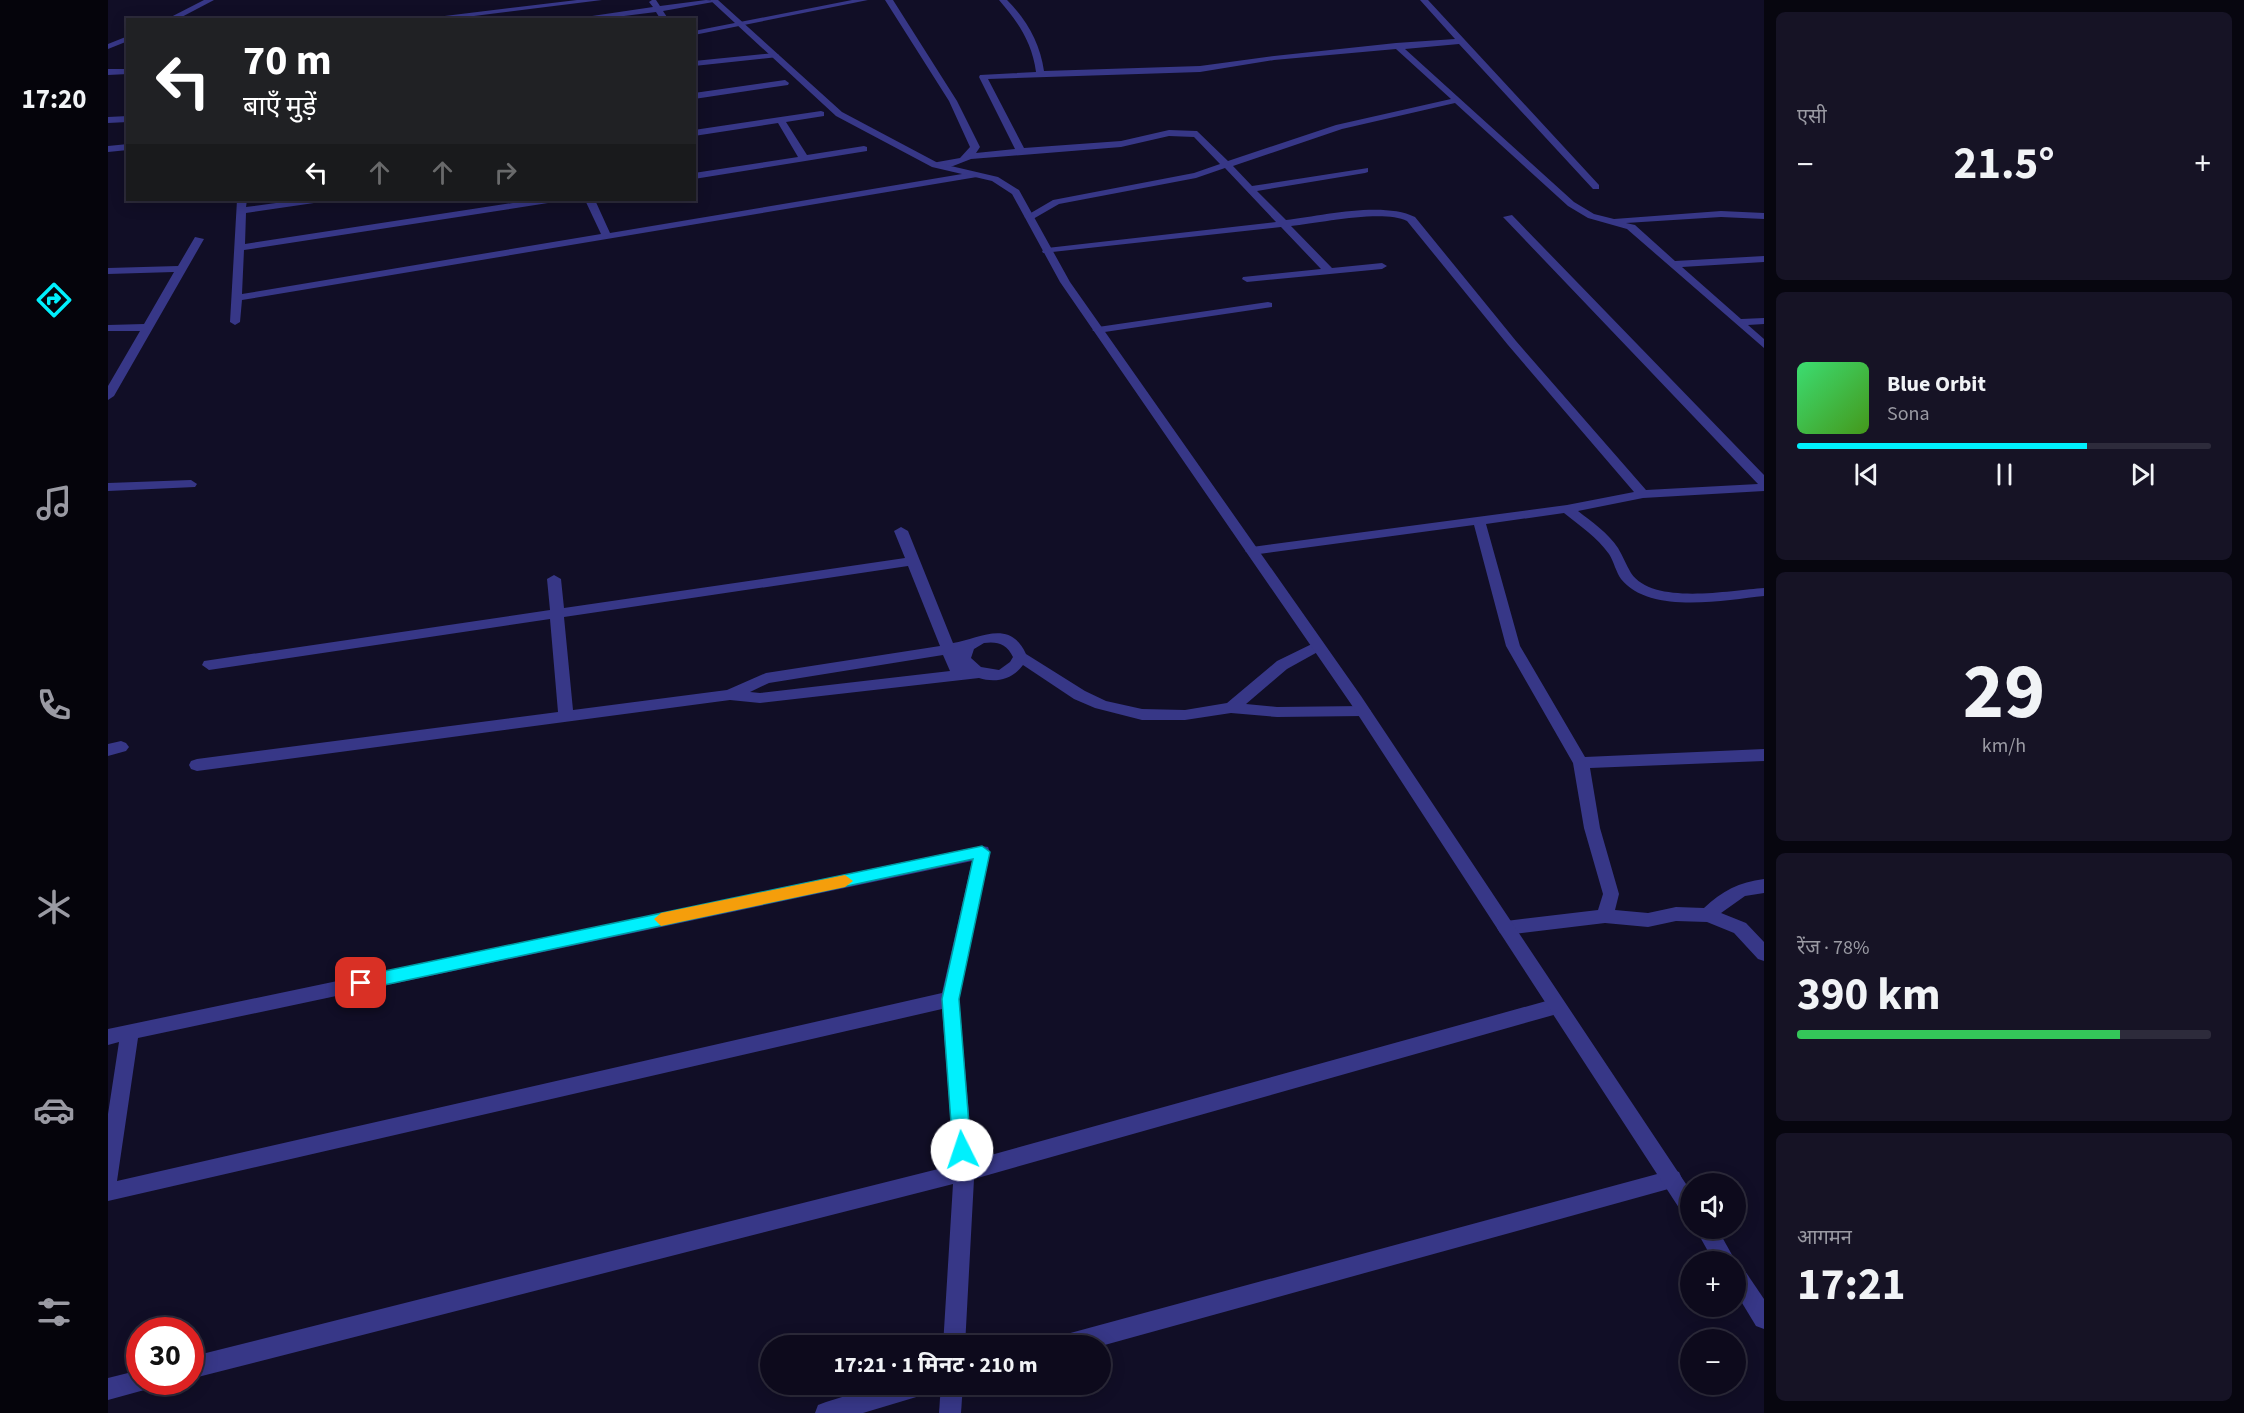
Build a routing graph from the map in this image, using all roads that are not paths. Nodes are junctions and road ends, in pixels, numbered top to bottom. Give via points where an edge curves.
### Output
1 (210, 0) edge
2 (598, 0) edge
3 (651, 0) edge
4 (714, 0) edge
5 (864, 0) edge
6 (890, 0) edge
7 (1003, 0) edge
8 (1424, 0) edge
9 (658, 9) junction
10 (173, 18) edge
11 (434, 18) edge
12 (586, 18) edge
13 (664, 18) edge
14 (742, 24) junction
15 (696, 33) edge
16 (126, 40) edge
17 (1461, 41) junction
18 (126, 45) edge
19 (1396, 45) junction
20 (109, 46) edge
21 (775, 55) junction
22 (696, 64) edge
23 (126, 70) edge
24 (108, 72) edge
25 (1040, 74) junction
26 (785, 82) dead end
27 (696, 96) edge
28 (1459, 100) junction
29 (821, 114) dead end
30 (126, 119) edge
31 (108, 120) edge
32 (780, 120) junction
33 (696, 133) edge
34 (126, 147) edge
35 (108, 149) edge
36 (864, 149) dead end
37 (1021, 151) junction
38 (972, 156) junction
39 (804, 158) junction
40 (1228, 164) junction
41 (935, 165) junction
42 (1365, 170) dead end
43 (974, 175) junction
44 (696, 176) edge
45 (1596, 187) dead end
46 (1251, 189) junction
47 (242, 201) edge
48 (307, 201) edge
49 (590, 201) edge
50 (519, 202) edge
51 (242, 211) junction
52 (1764, 216) edge
53 (1029, 217) junction
54 (1508, 218) dead end
55 (1612, 220) junction
56 (1281, 223) junction
57 (607, 237) junction
58 (199, 239) dead end
59 (239, 248) junction
60 (1047, 250) junction
61 (1764, 259) edge
62 (1674, 264) junction
63 (1382, 266) dead end
64 (182, 269) junction
65 (108, 271) edge
66 (1329, 271) junction
67 (1247, 279) dead end
68 (236, 298) junction
69 (1268, 305) dead end
70 (1764, 321) edge
71 (235, 322) dead end
72 (1738, 322) junction
73 (150, 327) junction
74 (108, 328) edge
75 (1098, 330) junction
76 (1764, 345) edge
77 (108, 395) edge
78 (1764, 482) edge
79 (191, 484) dead end
80 (108, 487) edge
81 (1764, 487) edge
82 (1643, 494) junction
83 (1567, 509) junction
84 (1479, 520) junction
85 (901, 531) dead end
86 (1252, 551) junction
87 (912, 561) junction
88 (554, 579) dead end
89 (1764, 592) edge
90 (557, 612) junction
91 (968, 646) junction
92 (1318, 646) junction
93 (948, 649) junction
94 (1020, 657) junction
95 (209, 665) dead end
96 (979, 673) junction
97 (958, 676) junction
98 (730, 695) junction
99 (1231, 708) junction
100 (1363, 711) junction
101 (566, 716) junction
102 (1764, 755) edge
103 (1581, 763) junction
104 (197, 765) dead end
105 (1764, 886) edge
106 (1708, 915) junction
107 (1605, 916) junction
108 (1506, 928) junction
109 (1764, 954) edge
110 (950, 999) junction
111 (1557, 1006) junction
112 (130, 1032) junction
113 (108, 1037) edge
114 (964, 1172) junction
115 (108, 1178) edge
116 (1672, 1179) junction
117 (1680, 1191) edge
118 (108, 1192) edge
119 (1746, 1290) edge
120 (1764, 1318) edge
121 (955, 1335) edge
122 (1103, 1335) edge
123 (204, 1364) edge
124 (126, 1384) edge
125 (108, 1389) edge
126 (886, 1395) edge
127 (951, 1395) edge
128 (826, 1413) edge
129 (950, 1413) edge

1 - 10 street
2 - 11 street
3 - 9 street
4 - 9 street
4 - 14 street
5 - 14 street
6 - 38 street via 966,126 975,147
7 - 25 street via 1039,53
8 - 17 street
9 - 12 street
9 - 13 street
14 - 15 street
14 - 21 street
16 - 20 street
17 - 19 street
17 - 45 street
18 - 20 street
19 - 25 street via 1200,69
19 - 28 street
21 - 22 street
21 - 41 street via 839,114
23 - 24 street
25 - 37 street via 982,77
26 - 27 street
28 - 40 street via 1339,127
28 - 55 street via 1571,204 1590,216
29 - 32 street
30 - 31 street
32 - 33 street
32 - 39 street
34 - 35 street
36 - 39 street
37 - 38 street
37 - 40 street via 1121,144 1188,132 1205,140
38 - 41 street
39 - 44 street
40 - 46 street
40 - 53 street via 1197,175 1056,202
41 - 43 street
42 - 46 street
43 - 53 street via 995,178 1016,192
43 - 57 street
46 - 56 street
47 - 51 street
48 - 51 street
49 - 57 street
50 - 59 street
51 - 59 street
52 - 55 street via 1640,216
53 - 60 street
54 - 78 street
55 - 62 street via 1631,227
56 - 60 street
56 - 66 street
56 - 82 street via 1377,213 1399,213 1411,219
57 - 68 street
58 - 64 street
59 - 68 street
60 - 75 street
61 - 62 street
62 - 72 street
63 - 66 street
64 - 65 street
64 - 73 street
66 - 67 street
68 - 71 street
69 - 75 street
70 - 72 street
72 - 76 street
73 - 74 street
73 - 77 street
75 - 86 street
79 - 80 street
81 - 82 street
82 - 83 street
83 - 84 street
83 - 89 street via 1604,539 1626,576 1639,589 1653,595 1676,598
84 - 86 street
84 - 103 street via 1513,646
85 - 87 street
86 - 92 street
87 - 90 street
87 - 93 street
88 - 90 street
90 - 95 street
90 - 101 street
91 - 93 street
91 - 94 street via 981,638 998,638 1014,645
91 - 96 street via 966,664
92 - 99 street via 1282,665
92 - 100 street
93 - 97 street
93 - 98 street via 766,678
94 - 96 street via 1006,673
94 - 99 street via 1100,704 1144,717 1189,716
96 - 97 street
97 - 98 street via 760,698
98 - 101 street
99 - 100 street
100 - 108 street
101 - 104 street
102 - 103 street
103 - 107 street via 1592,828 1611,894
105 - 106 street via 1744,888
106 - 107 street via 1676,914 1648,920
106 - 109 street via 1740,928
107 - 108 street
108 - 111 street
110 - 112 street via 982,852
110 - 114 street
110 - 118 street
111 - 114 street
111 - 116 street
112 - 113 street
112 - 115 street
114 - 121 street
114 - 123 street
116 - 117 street
116 - 122 street
119 - 120 street
124 - 125 street
126 - 128 street
127 - 129 street

